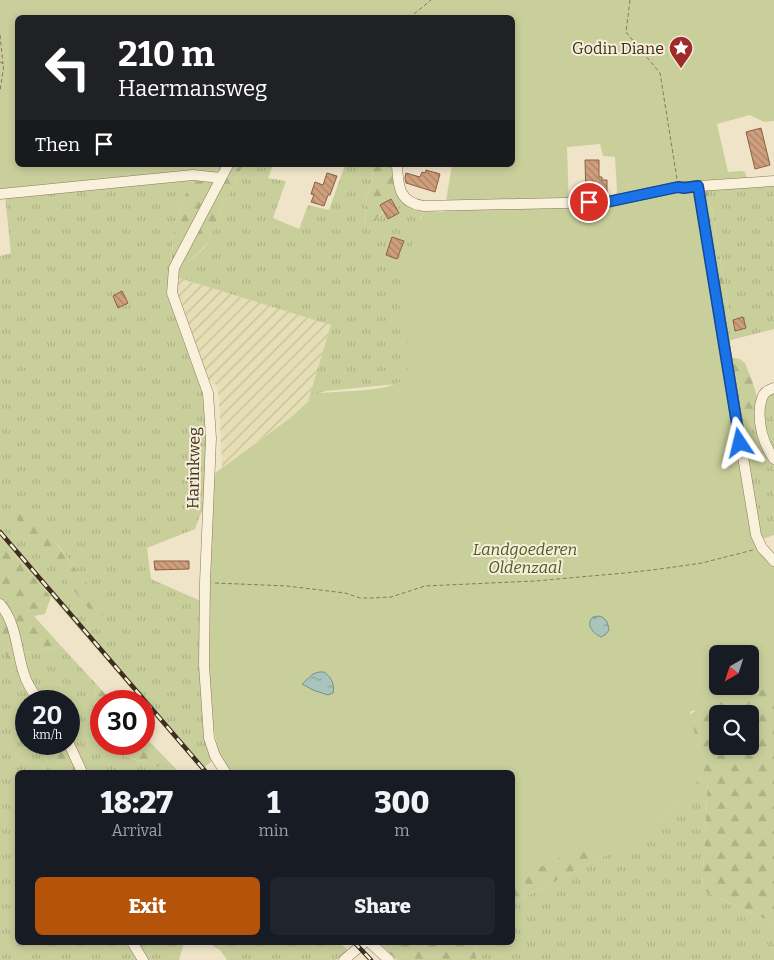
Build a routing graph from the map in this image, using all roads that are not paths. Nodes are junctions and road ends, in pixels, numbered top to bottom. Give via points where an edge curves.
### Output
1 (227, 167) edge
2 (397, 167) edge
3 (221, 178) junction
4 (774, 181) edge
5 (698, 186) junction
6 (0, 194) edge
7 (774, 388) edge
8 (774, 459) edge
9 (774, 561) edge
10 (0, 604) edge
11 (32, 690) edge
12 (74, 755) edge
13 (81, 770) edge
14 (224, 770) edge
15 (134, 945) edge
16 (362, 945) edge
17 (373, 945) edge
18 (142, 960) edge
19 (344, 960) edge
20 (389, 960) edge

1 - 3 street, Harinkweg
2 - 5 street via 401,193 416,205 424,206 607,202
3 - 6 street via 193,175
3 - 14 street, Harinkweg via 174,268 172,293 208,393 211,438 204,665 209,738
4 - 5 street
5 - 9 street via 756,535
7 - 8 street via 764,394 759,414 766,447
10 - 11 street via 13,625 24,675
12 - 13 street
15 - 18 street
16 - 19 street
17 - 20 street

